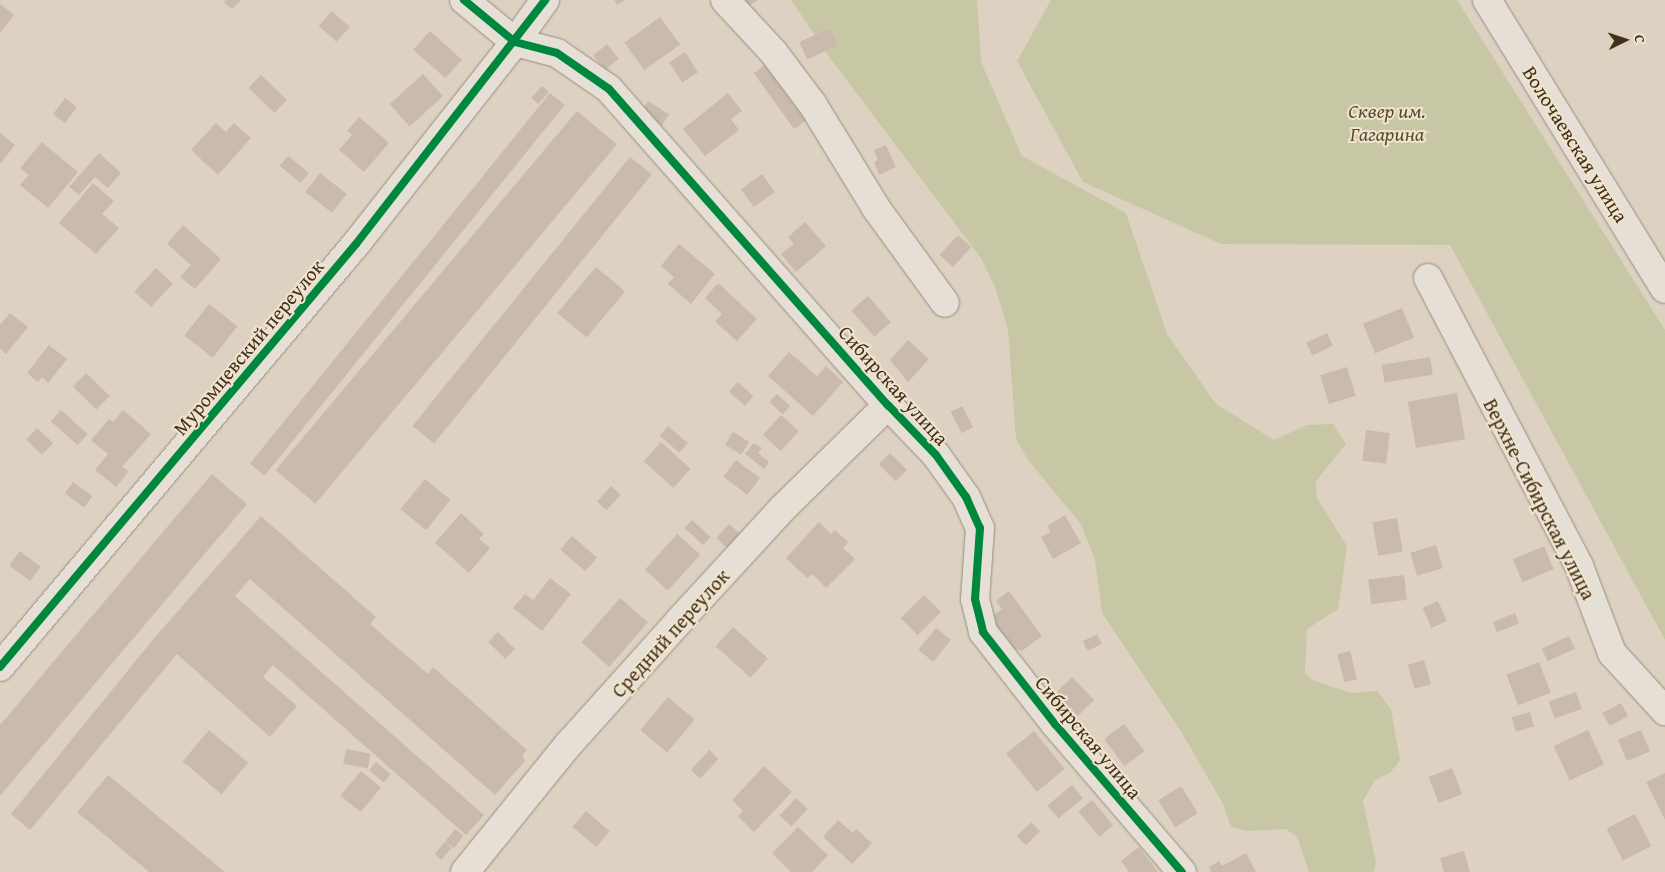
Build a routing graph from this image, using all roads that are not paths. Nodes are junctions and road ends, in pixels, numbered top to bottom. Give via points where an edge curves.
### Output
1 (464, 0) edge
2 (546, 0) edge
3 (725, 0) edge
4 (1487, 0) edge
5 (515, 42) junction
6 (1428, 278) dead end
7 (1665, 289) edge
8 (945, 303) dead end
9 (888, 405) junction
10 (0, 667) edge
11 (1665, 711) edge
12 (465, 872) edge
13 (1182, 872) edge

1 - 5 street, Сибирская улица
2 - 5 street, Муромцевский переулок
3 - 8 street via 774,53 813,105 876,208
4 - 7 street, Волочаевская улица
5 - 9 street, Сибирская улица via 570,60 609,89
5 - 10 street, Муромцевский переулок via 356,244
6 - 11 street, Верхне-Сибирская улица via 1579,566 1612,653
9 - 12 street, Средний переулок via 782,509 680,620 568,745
9 - 13 street, Сибирская улица via 936,455 975,513 980,528 975,599 983,632 1055,724

